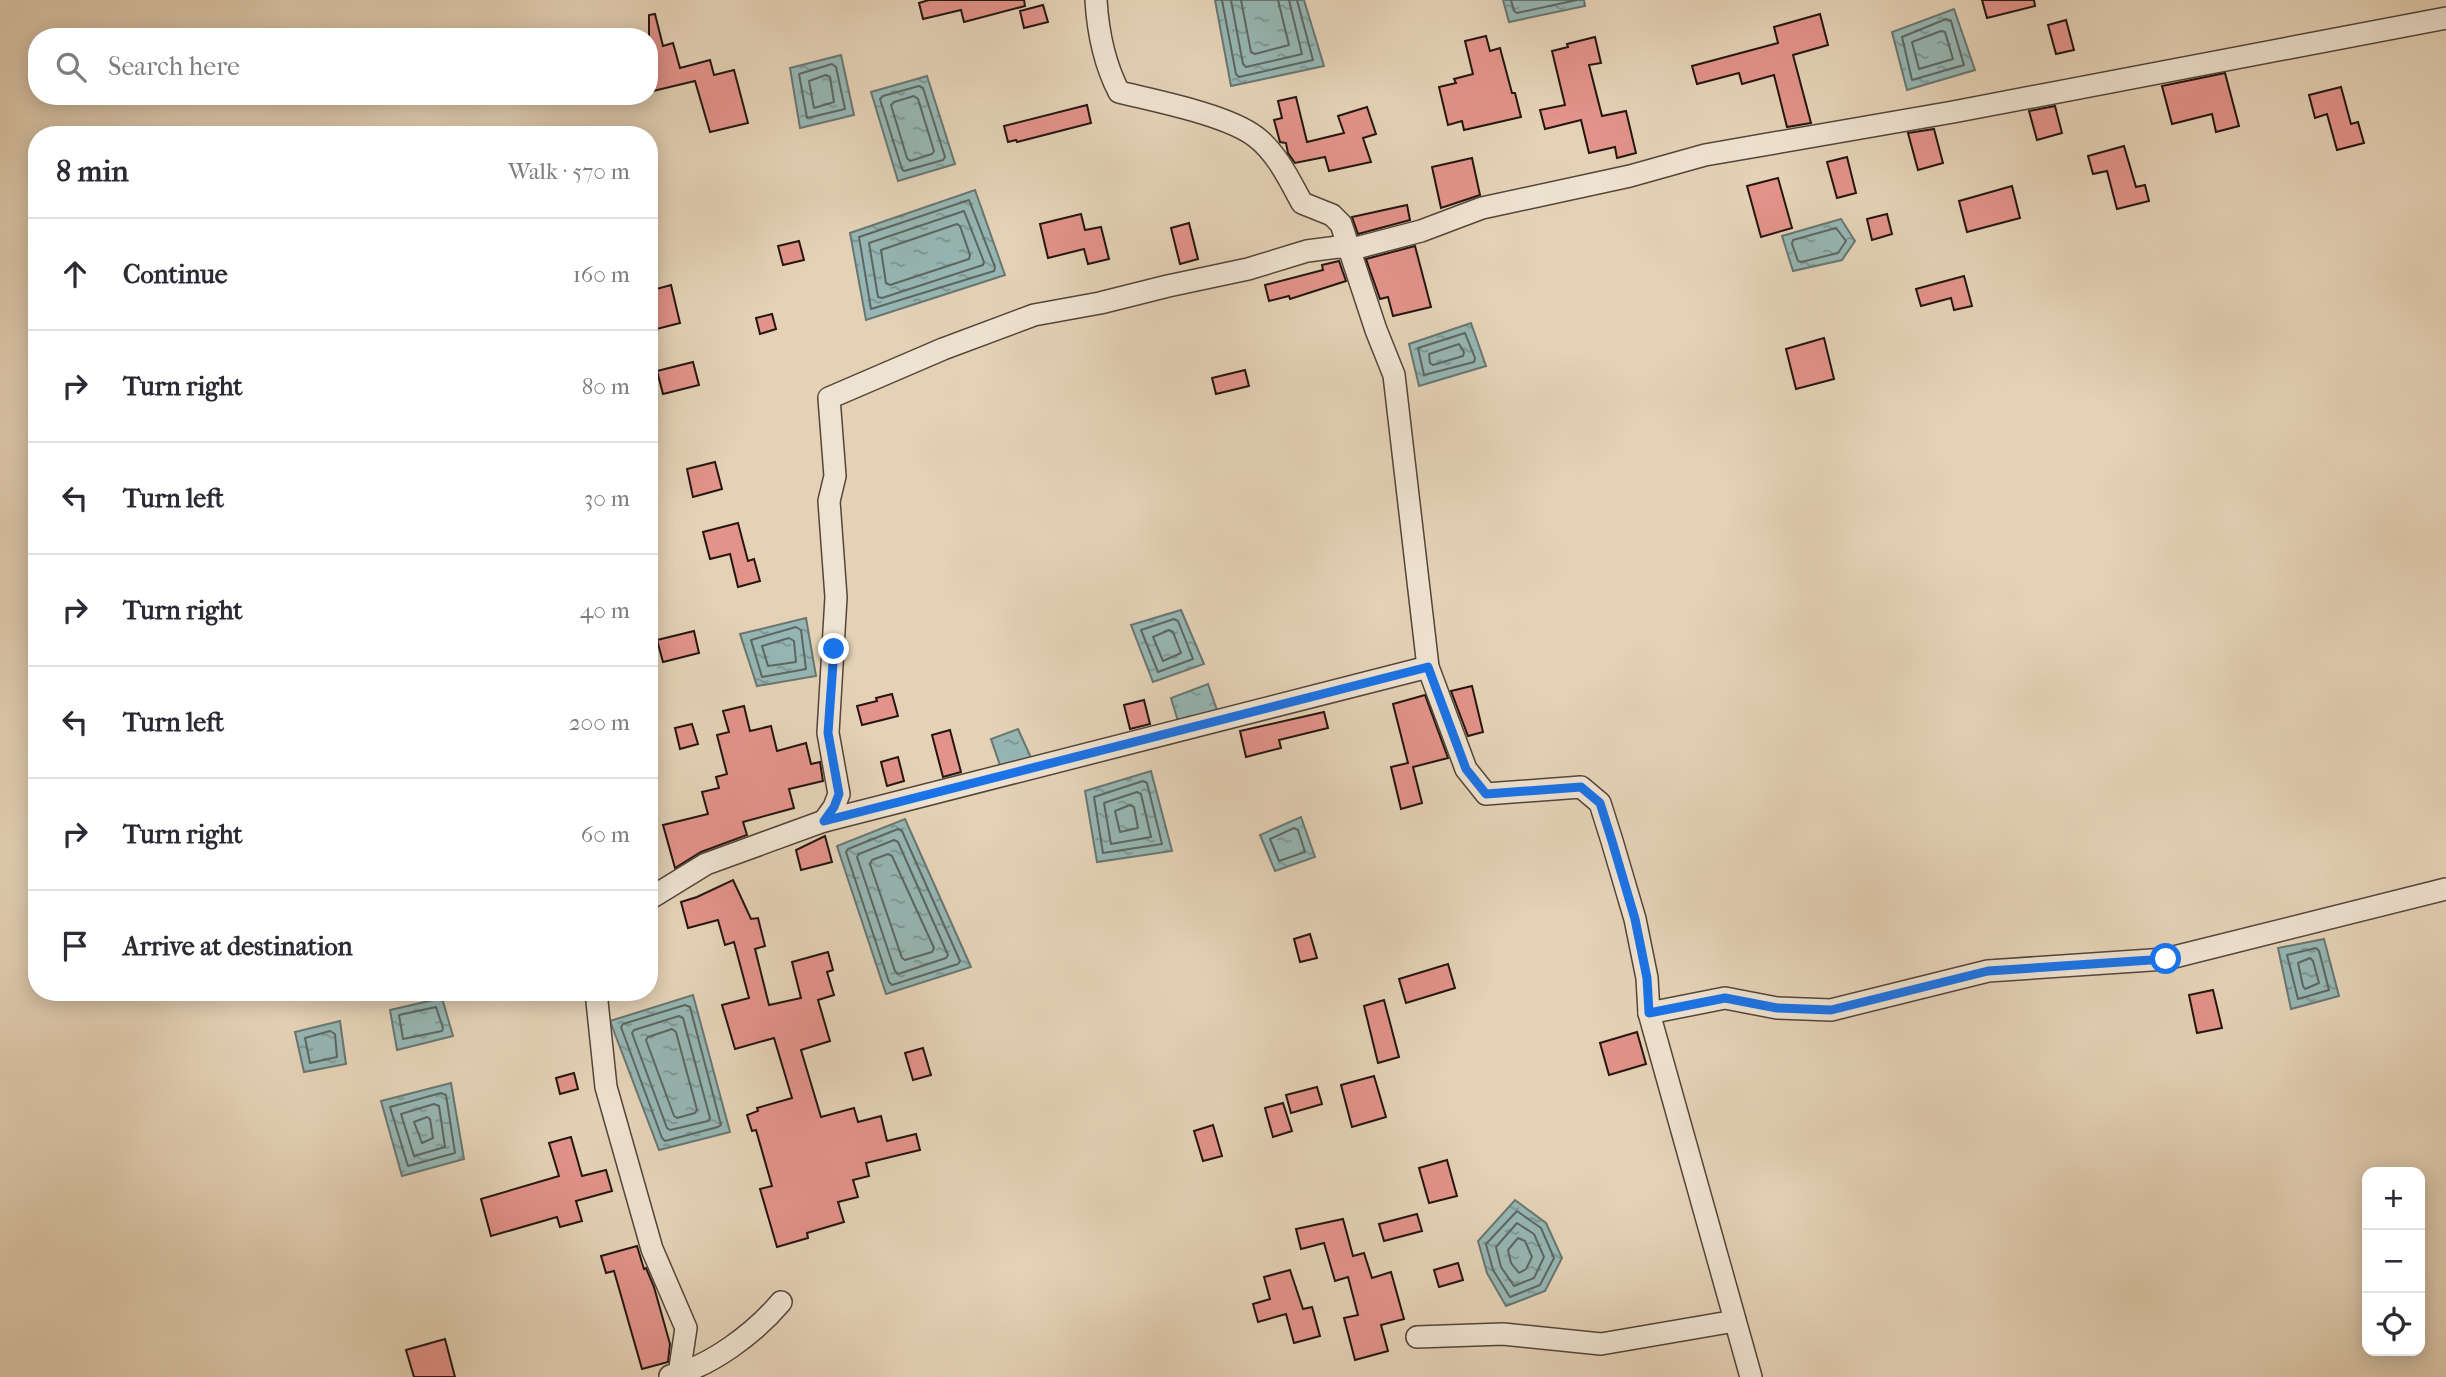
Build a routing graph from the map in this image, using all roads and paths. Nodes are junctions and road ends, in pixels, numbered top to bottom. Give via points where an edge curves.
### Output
1 (1096, 0) edge
2 (2446, 18) edge
3 (1350, 247) junction
4 (1428, 667) junction
5 (824, 821) junction
6 (2446, 889) edge
7 (658, 893) edge
8 (597, 1001) edge
9 (1649, 1013) junction
10 (781, 1302) dead end
11 (1735, 1321) junction
12 (1417, 1337) dead end
13 (673, 1376) edge
14 (1751, 1377) edge

1 - 3 street via 1107,69 1119,92 1225,120 1257,138 1302,203 1332,215 1341,224
2 - 3 street via 1705,155 1482,208 1420,231
3 - 4 street via 1394,375
3 - 5 street via 1307,251 1248,269 1034,315 829,398 835,476 829,501 836,597 828,733 839,794
4 - 5 street
4 - 9 street via 1466,769 1486,794 1581,787 1600,803 1635,919
5 - 7 street via 706,864
6 - 9 street via 2166,959 1988,971 1831,1010 1777,1008 1725,998
8 - 13 street via 606,1087 652,1250 686,1328
9 - 11 street
10 - 13 street via 766,1320 704,1364
11 - 12 street via 1601,1344 1503,1334
11 - 14 street

